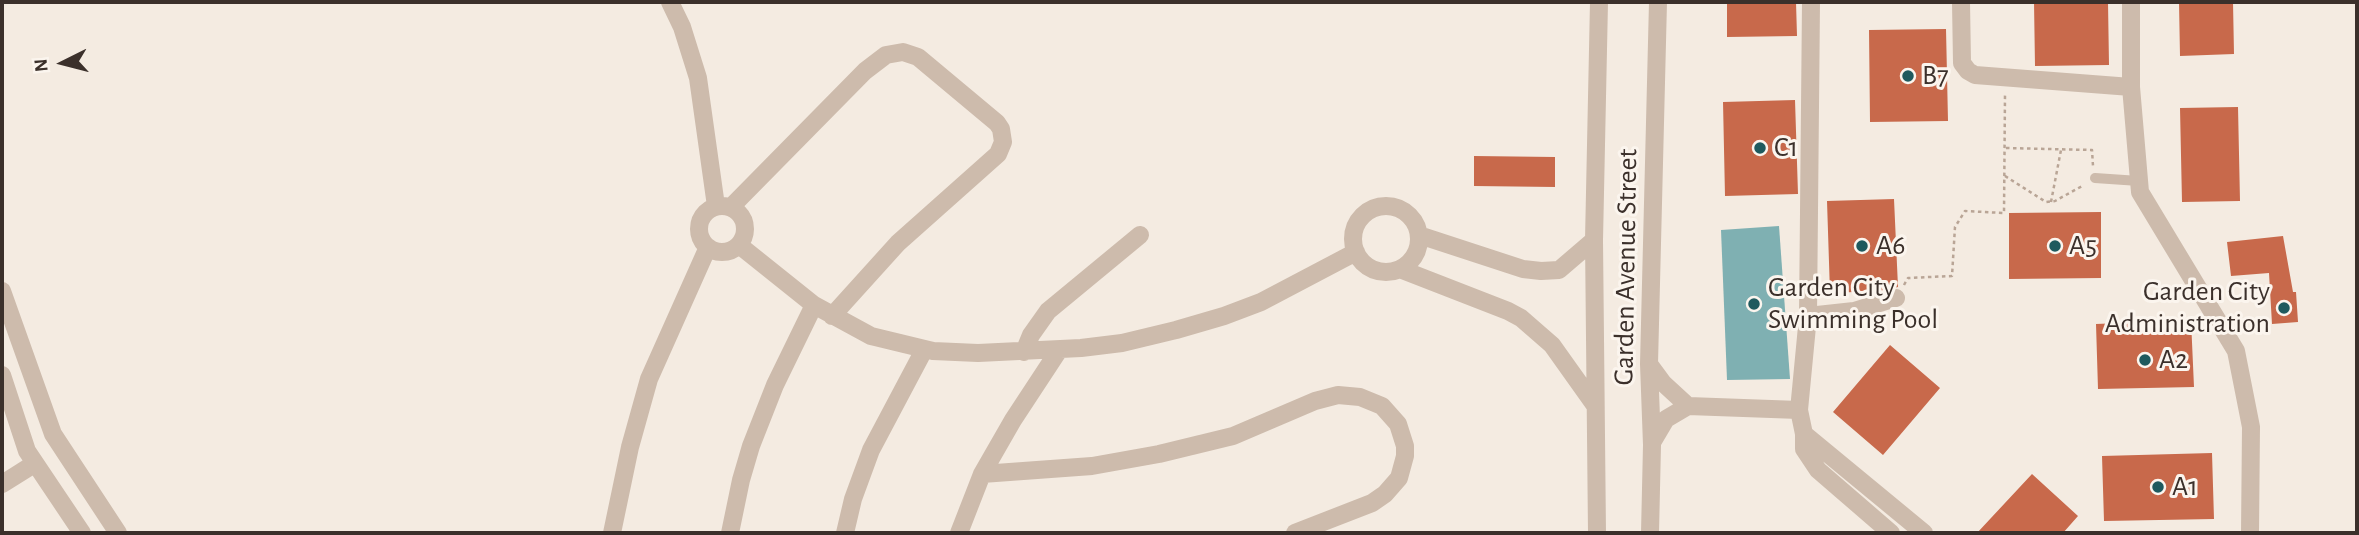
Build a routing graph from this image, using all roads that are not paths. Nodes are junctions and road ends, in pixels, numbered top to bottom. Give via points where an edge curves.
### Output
1 (671, 2) edge
2 (1599, 2) edge
3 (1658, 2) edge
4 (1811, 2) edge
5 (1961, 2) edge
6 (2131, 2) edge
7 (2131, 87) junction
8 (2094, 179) road end
9 (2139, 181) junction
10 (724, 207) junction
11 (1140, 235) dead end
12 (1419, 235) junction
13 (1594, 240) junction
14 (739, 245) junction
15 (708, 247) junction
16 (1356, 252) junction
17 (1400, 269) junction
18 (2, 291) edge
19 (1896, 298) road end
20 (814, 305) junction
21 (832, 316) junction
22 (1808, 316) junction
23 (923, 349) junction
24 (1059, 350) junction
25 (1024, 352) junction
26 (1649, 364) junction
27 (2, 374) edge
28 (1594, 405) junction
29 (1688, 407) junction
30 (1799, 410) junction
31 (1804, 434) junction
32 (1652, 445) junction
33 (34, 464) junction
34 (982, 474) junction
35 (2, 484) edge
36 (82, 533) edge
37 (118, 533) edge
38 (612, 533) edge
39 (730, 533) edge
40 (845, 533) edge
41 (960, 533) edge
42 (1295, 533) edge
43 (1597, 533) edge
44 (1650, 533) edge
45 (1891, 533) edge
46 (1924, 533) edge
47 (2250, 533) edge

1 - 10 street via 698,78
2 - 13 street, Garden Avenue Street
3 - 26 street, Garden Avenue Street
4 - 22 street
5 - 7 street via 1962,63 1975,75
6 - 7 street
7 - 9 street
8 - 9 lane
9 - 47 street via 2140,192 2236,351 2251,427
10 - 14 street via 742,216 745,231
10 - 15 street via 707,210 699,223 700,239
10 - 21 street via 886,55 903,52 918,57 997,123 1003,142 998,154 906,235
11 - 25 street via 1048,311
12 - 13 street via 1541,271 1559,270
12 - 16 street via 1409,215 1388,206 1377,207 1359,220 1354,231
12 - 17 street via 1415,255
13 - 28 street, Garden Avenue Street
14 - 15 street via 726,252
14 - 20 street
15 - 38 street via 649,379
16 - 17 street via 1370,268
16 - 24 street via 1224,316 1122,343
17 - 28 street via 1521,318 1552,345
18 - 37 street via 53,434
19 - 22 street via 1854,311
20 - 21 street
20 - 39 street via 760,420
21 - 23 street via 871,336
22 - 30 street
23 - 25 street
23 - 40 street via 871,450
24 - 25 street
24 - 34 street
26 - 29 street
26 - 32 street, Garden Avenue Street
27 - 33 street
28 - 43 street, Garden Avenue Street
29 - 30 street
29 - 32 street via 1666,419
30 - 31 street
31 - 45 street via 1804,449 1818,470
31 - 46 street
32 - 44 street, Garden Avenue Street
33 - 35 street
33 - 36 street
34 - 41 street
34 - 42 street via 1092,466 1171,451 1233,436 1338,395 1382,406 1398,424 1405,446 1399,478 1372,503

